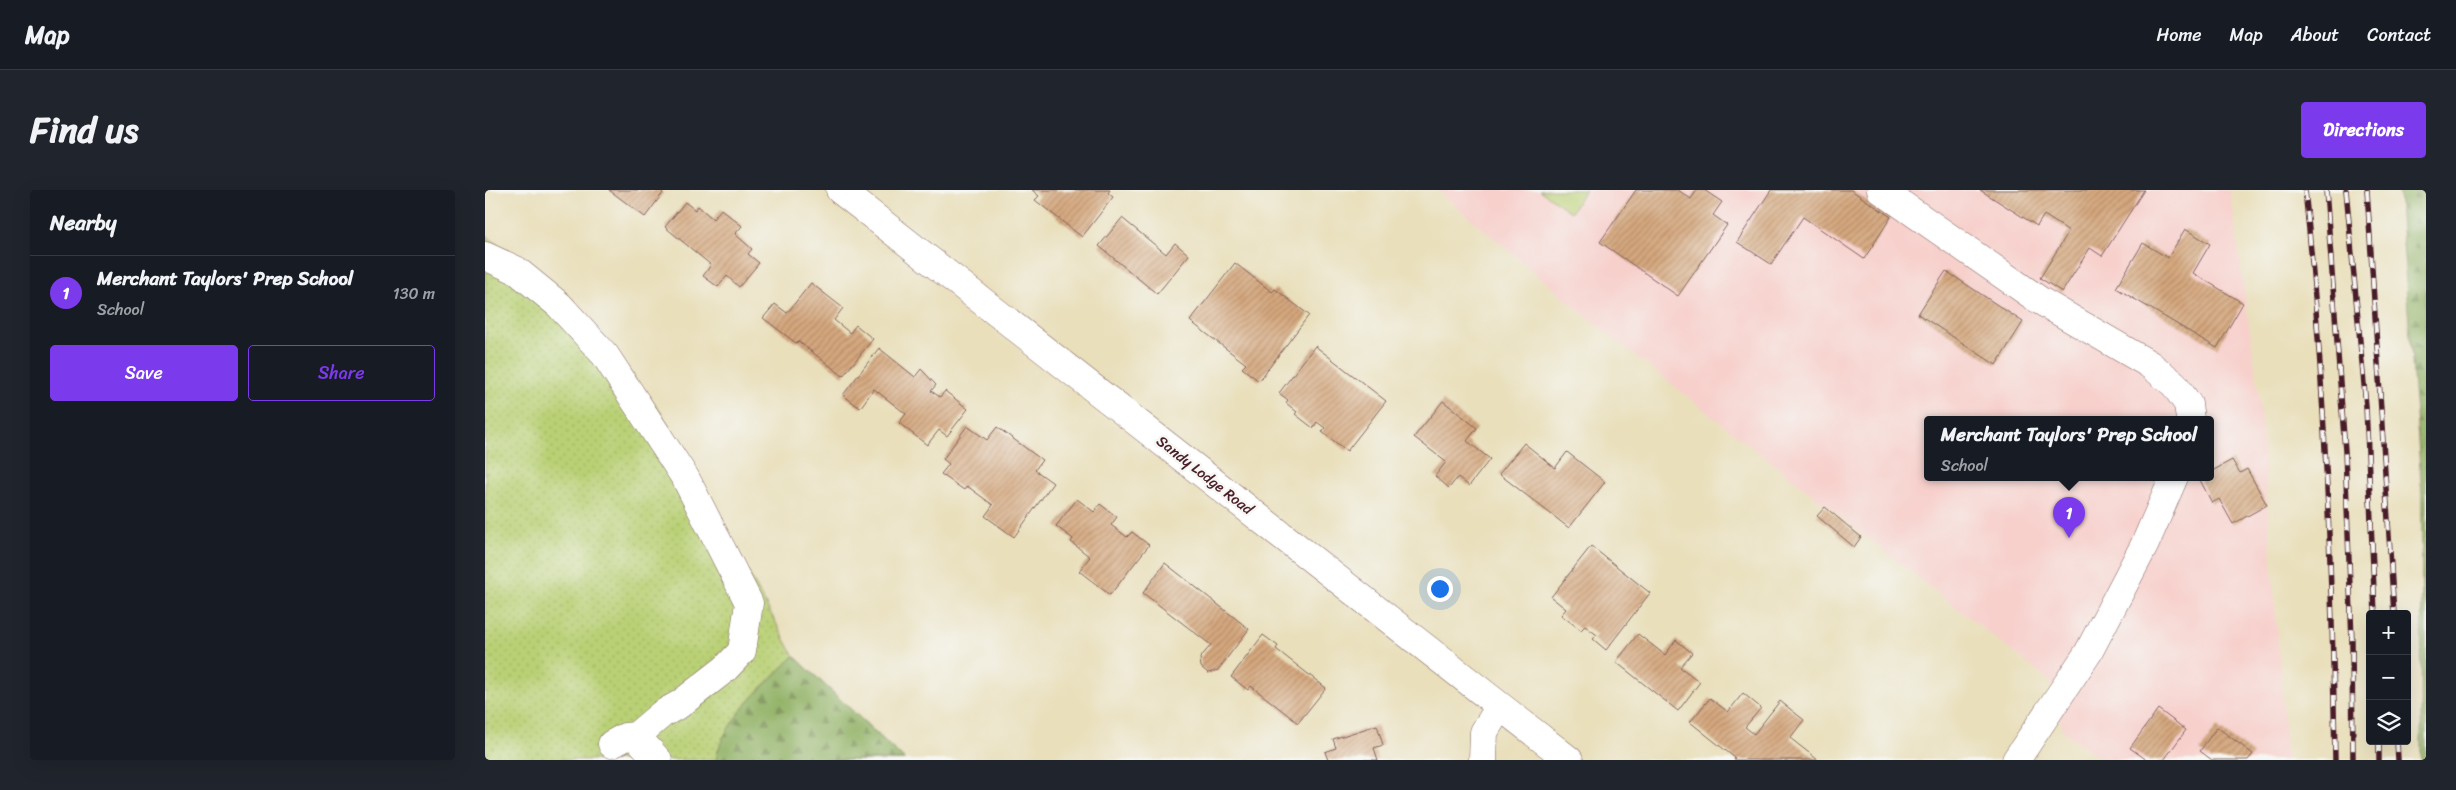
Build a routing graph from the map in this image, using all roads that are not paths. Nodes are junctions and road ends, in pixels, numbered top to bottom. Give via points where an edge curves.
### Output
1 (840, 190) edge
2 (1881, 190) edge
3 (485, 256) edge
4 (2190, 416) edge
5 (2172, 481) edge
6 (1500, 706) junction
7 (658, 760) edge
8 (1483, 760) edge
9 (1569, 760) edge
10 (2016, 760) edge

1 - 6 street, Sandy Lodge Road
2 - 4 street via 2039,300 2149,364 2174,384 2188,404
3 - 7 street via 516,270 559,305 605,355 686,479 749,603 742,651 725,669 680,704 624,740
5 - 10 street via 2145,544 2088,653
6 - 8 street via 1484,732
6 - 9 street, Sandy Lodge Road

